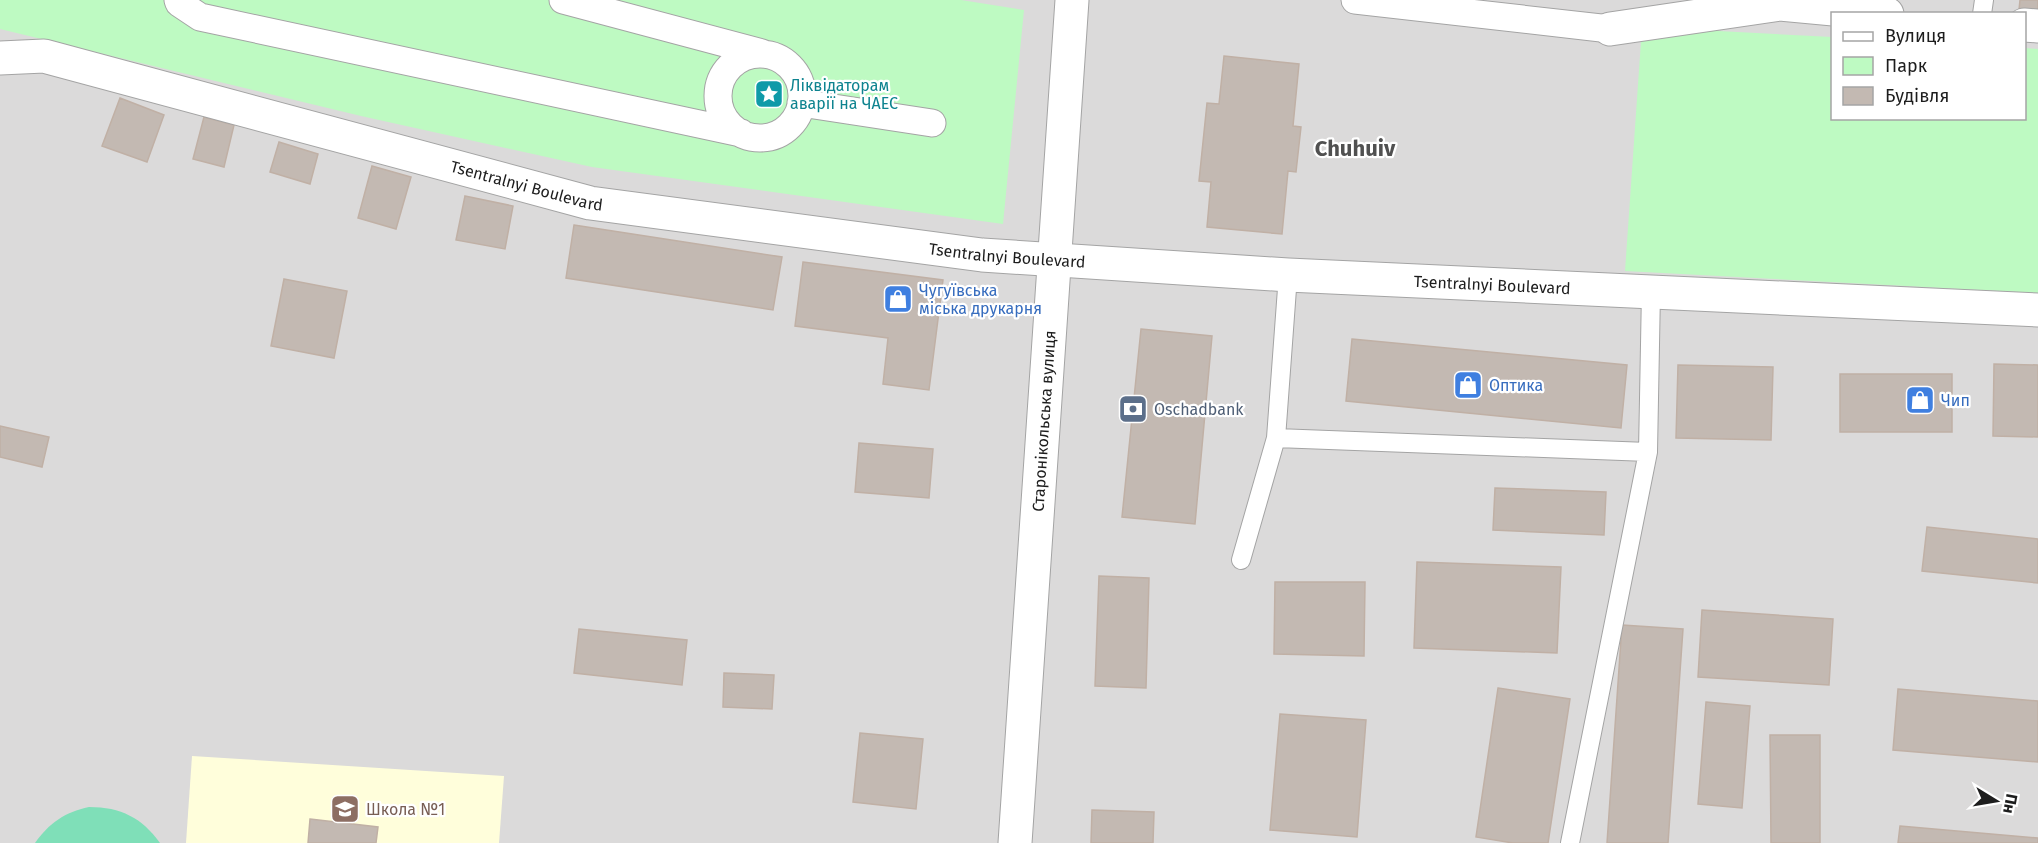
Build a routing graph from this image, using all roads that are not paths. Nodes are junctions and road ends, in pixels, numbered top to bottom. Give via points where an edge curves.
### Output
1 (178, 0) edge
2 (563, 0) edge
3 (1072, 0) edge
4 (1355, 0) edge
5 (1679, 10) edge
6 (1866, 12) edge
7 (1610, 29) joint
8 (766, 54) junction
9 (0, 58) edge
10 (801, 103) junction
11 (932, 123) dead end
12 (741, 133) junction
13 (1054, 260) junction
14 (1288, 275) junction
15 (1651, 291) junction
16 (2038, 310) edge
17 (1276, 438) junction
18 (1648, 452) junction
19 (1241, 561) dead end
20 (1015, 843) edge
21 (1570, 843) edge

1 - 12 street via 200,17
2 - 8 street
3 - 13 street, Старонікольська вулиця
4 - 7 street
5 - 6 street via 1780,4
5 - 7 street
8 - 10 street via 791,68 799,80
8 - 12 street via 738,60 720,83 718,98 722,112
9 - 13 street, Tsentralnyi Boulevard via 44,56 590,203 982,255
10 - 11 street
10 - 12 street via 794,122 783,131 755,138
13 - 14 street, Tsentralnyi Boulevard
13 - 20 street, Старонікольська вулиця
14 - 15 street, Tsentralnyi Boulevard
14 - 17 lane
15 - 16 street, Tsentralnyi Boulevard
15 - 18 lane
17 - 18 lane
17 - 19 lane
18 - 21 lane

